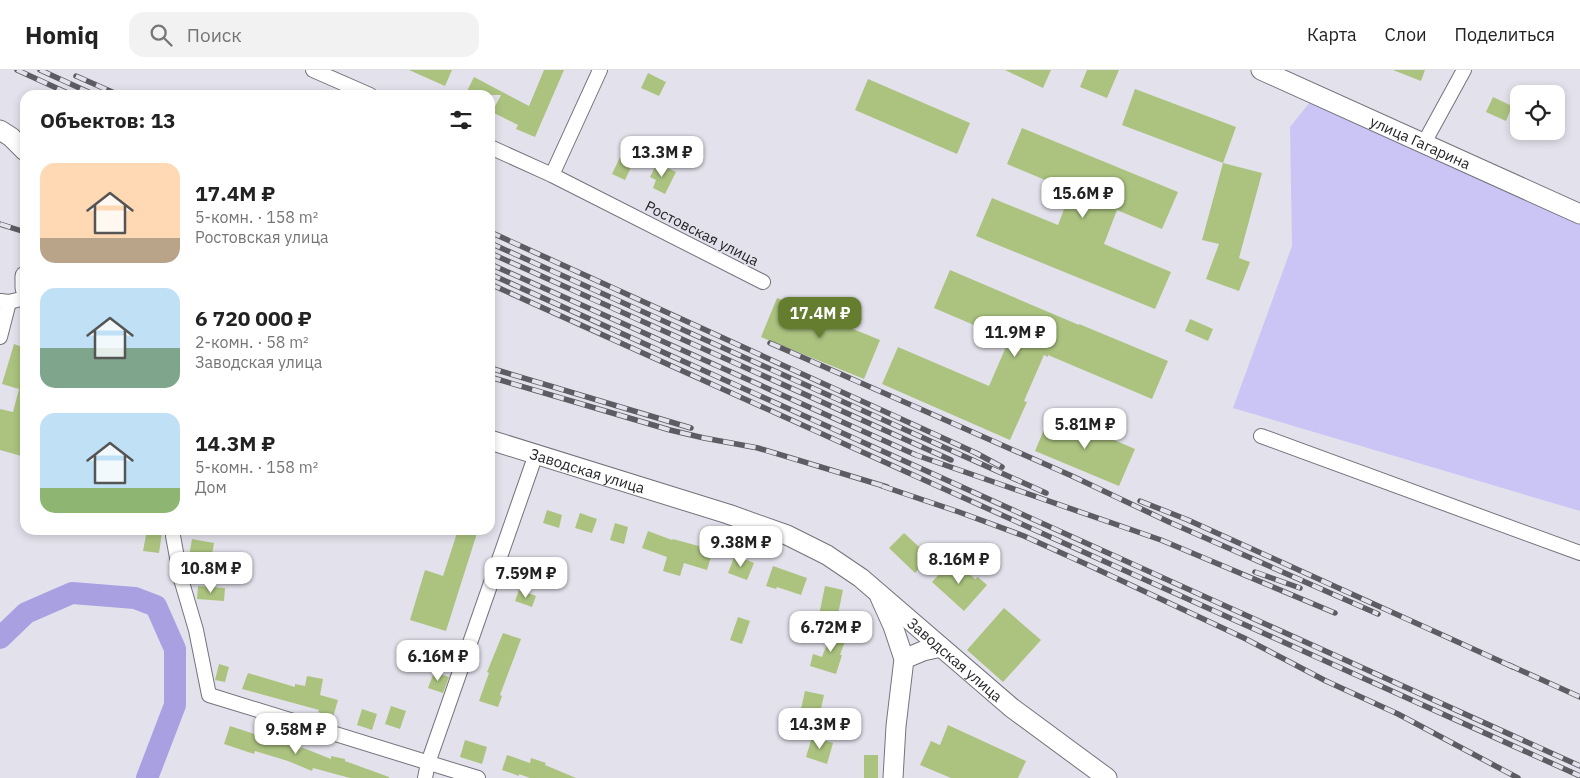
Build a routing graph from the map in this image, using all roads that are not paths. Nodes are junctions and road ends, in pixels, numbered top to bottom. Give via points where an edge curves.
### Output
1 (313, 70) edge
2 (600, 70) edge
3 (1261, 70) edge
4 (1464, 70) edge
5 (345, 76) edge
6 (363, 90) edge
7 (0, 130) edge
8 (1424, 142) junction
9 (20, 146) edge
10 (495, 149) edge
11 (552, 175) junction
12 (1580, 214) edge
13 (763, 282) dead end
14 (20, 299) edge
15 (5, 302) edge
16 (0, 337) edge
17 (1261, 436) dead end
18 (495, 442) edge
19 (536, 454) junction
20 (173, 535) edge
21 (1580, 553) edge
22 (877, 592) junction
23 (941, 647) junction
24 (904, 659) junction
25 (428, 763) junction
26 (425, 778) edge
27 (478, 778) edge
28 (894, 778) edge
29 (1107, 778) edge

1 - 5 street
2 - 11 street
3 - 8 main road, улица Гагарина
4 - 8 street
5 - 6 street
7 - 9 main road
8 - 12 main road, улица Гагарина
10 - 11 street, Ростовская улица
11 - 13 street, Ростовская улица
14 - 15 street
15 - 16 street
17 - 21 street
18 - 19 main road, Заводская улица
19 - 22 main road, Заводская улица via 728,514 787,536 827,555
19 - 25 street
20 - 25 street via 209,695
22 - 23 main road, Заводская улица
22 - 24 main road via 887,610
23 - 24 main road
23 - 29 main road, Заводская улица via 1012,708
24 - 28 main road
25 - 26 street
25 - 27 street

